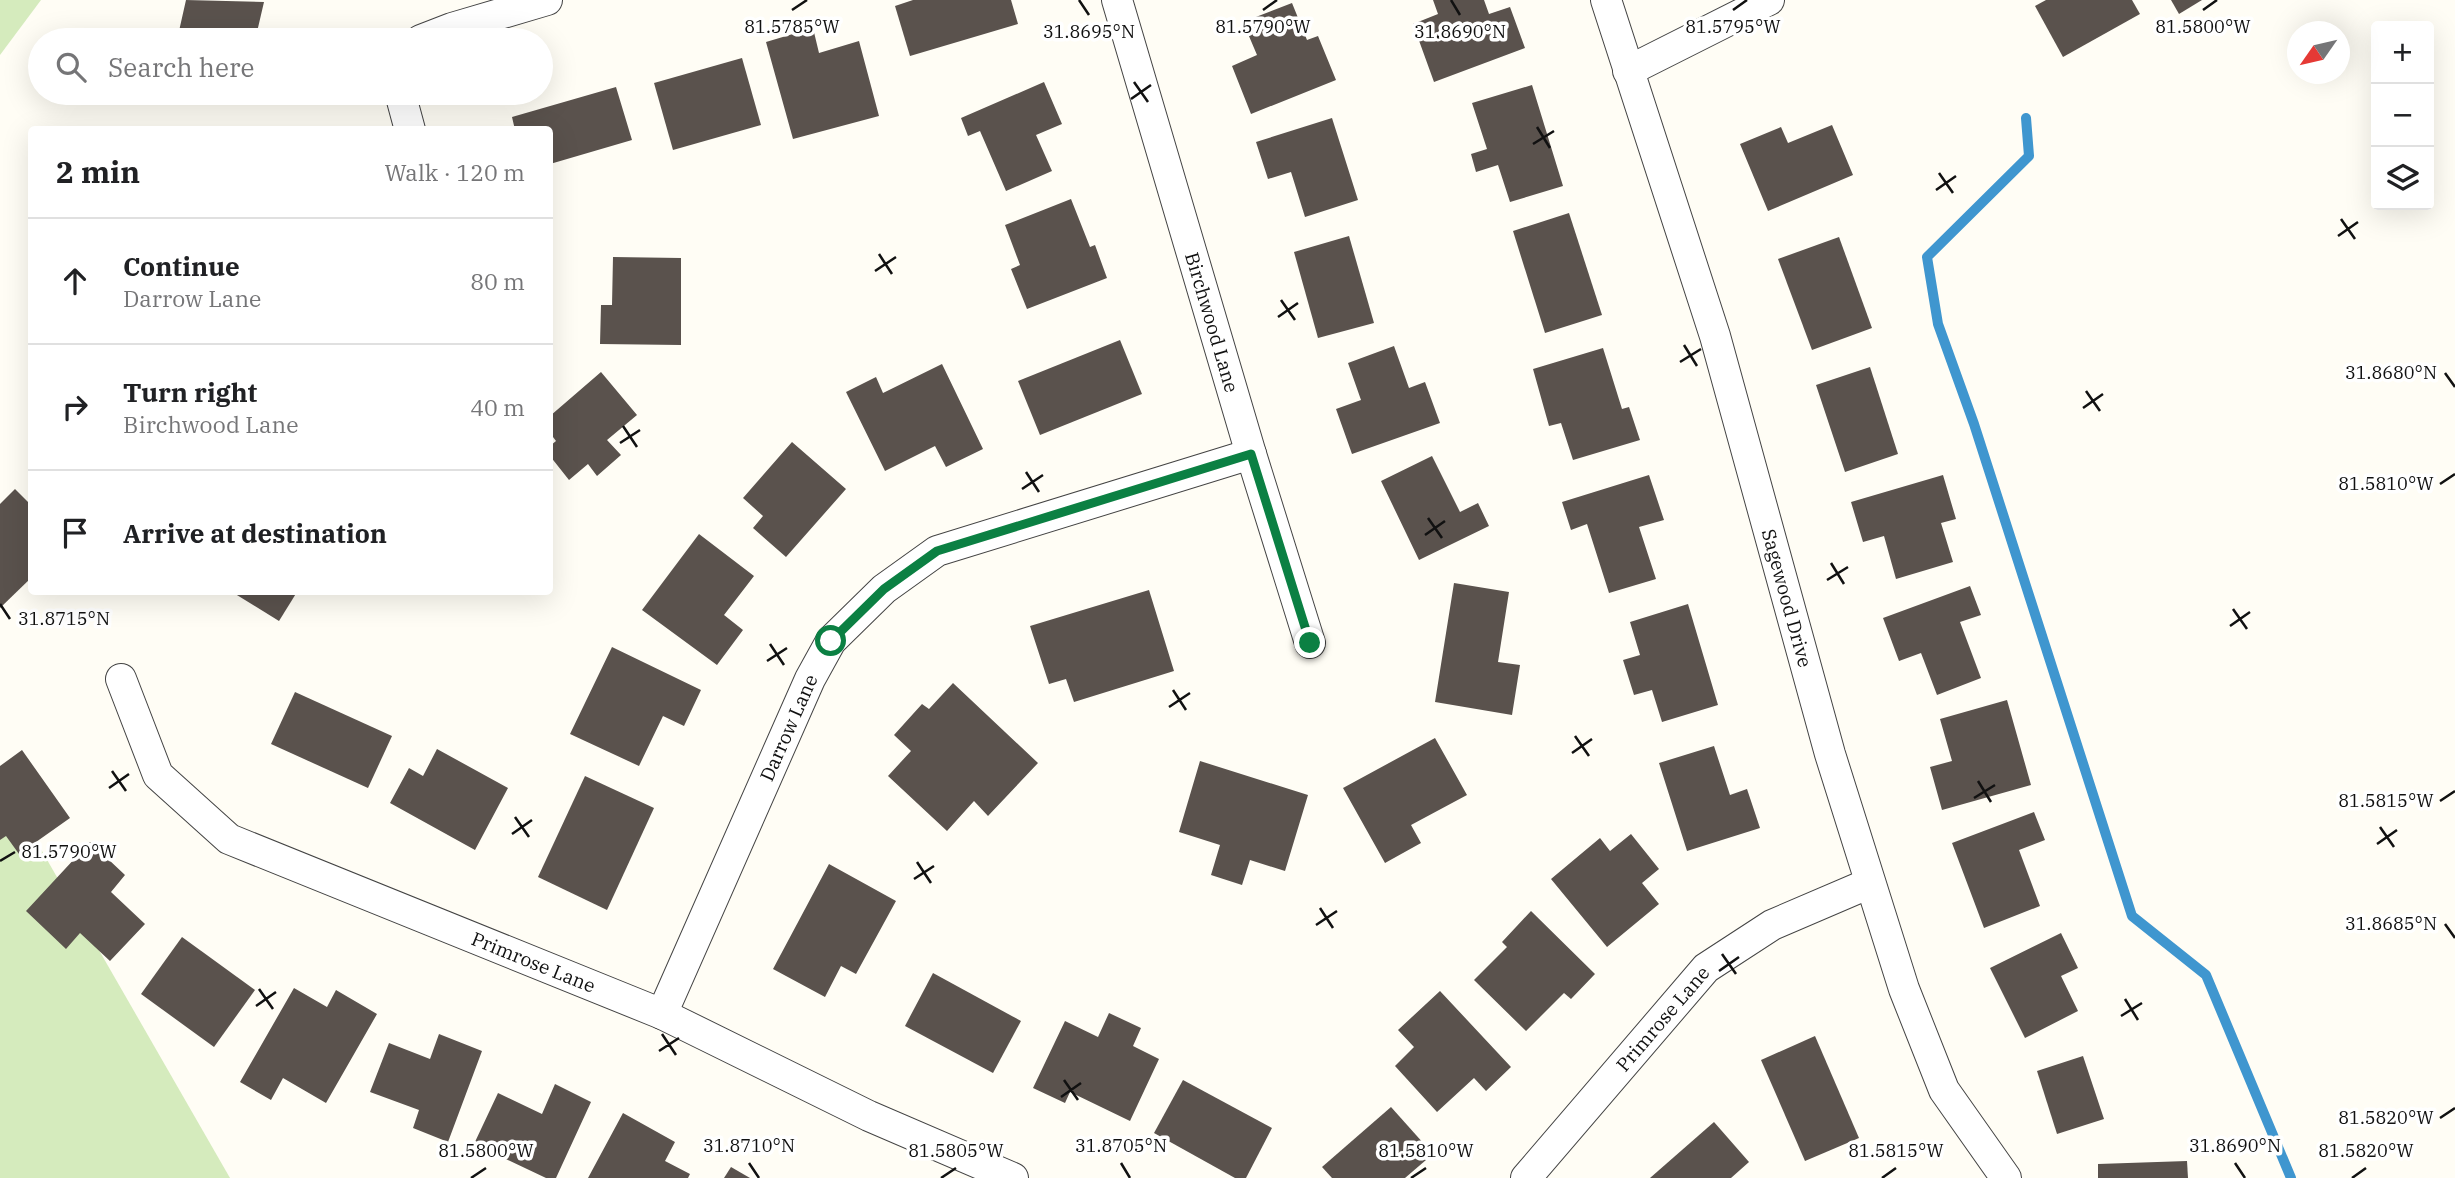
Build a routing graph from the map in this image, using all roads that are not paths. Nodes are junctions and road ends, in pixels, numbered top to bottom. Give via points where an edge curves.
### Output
1 (547, 0) edge
2 (1117, 0) edge
3 (1606, 0) edge
4 (1769, 0) edge
5 (455, 28) edge
6 (1628, 71) junction
7 (403, 105) edge
8 (409, 126) edge
9 (1251, 454) junction
10 (1310, 643) dead end
11 (121, 679) dead end
12 (1870, 883) junction
13 (662, 1014) junction
14 (1013, 1178) edge
15 (1526, 1178) edge
16 (2006, 1178) edge

1 - 5 street
2 - 9 street, Birchwood Lane
3 - 6 street, Sagewood Drive
4 - 6 street
6 - 12 street, Sagewood Drive via 1715,336
7 - 8 street
9 - 10 street, Birchwood Lane
9 - 13 street, Darrow Lane via 937,551 884,589 831,641 810,679
11 - 13 street, Primrose Lane via 158,775 229,839
12 - 15 street, Primrose Lane via 1772,926 1706,968
12 - 16 street, Sagewood Drive via 1903,989 1944,1090
13 - 14 street, Primrose Lane via 869,1116

